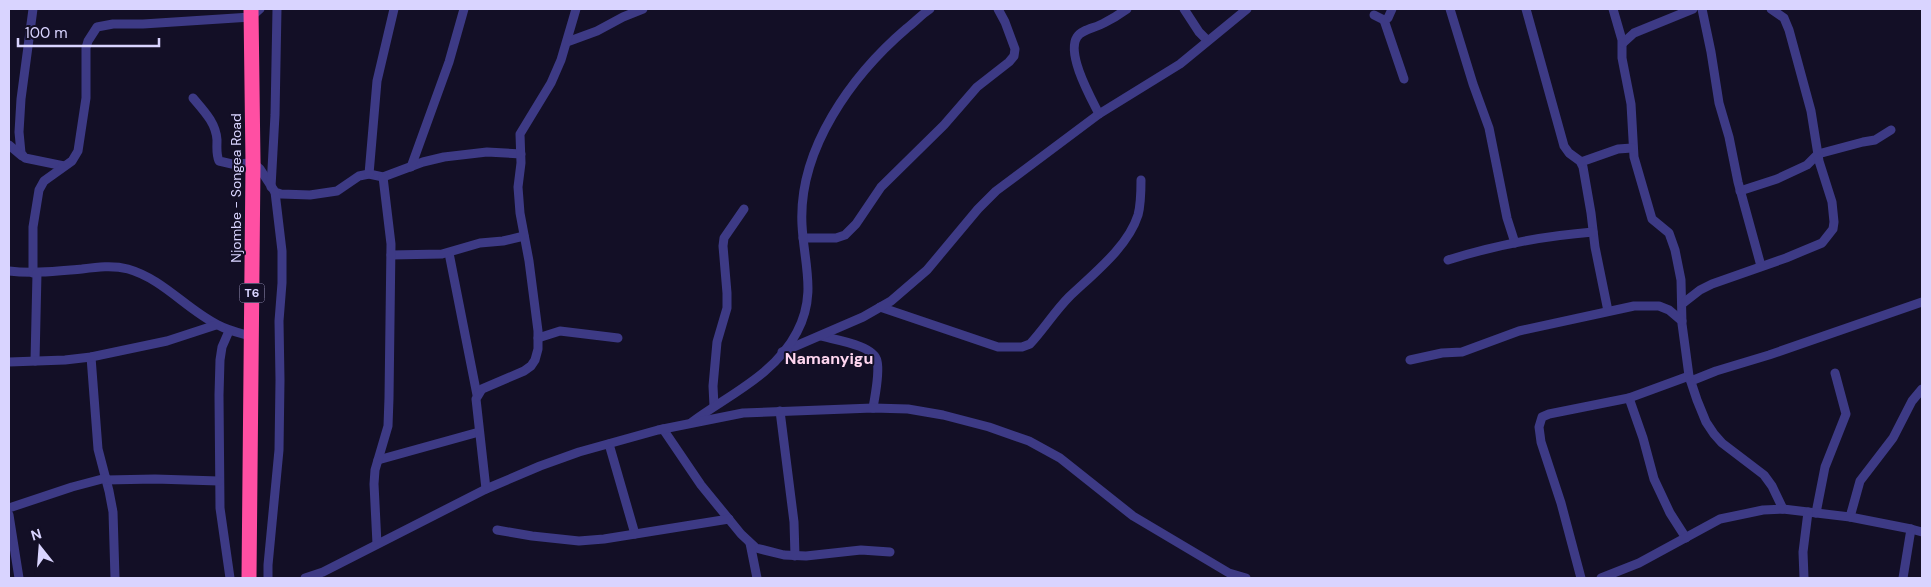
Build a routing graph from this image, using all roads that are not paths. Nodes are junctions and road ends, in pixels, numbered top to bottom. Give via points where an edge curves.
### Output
1 (33, 9) edge
2 (277, 9) edge
3 (394, 9) edge
4 (464, 9) edge
5 (576, 9) edge
6 (643, 9) edge
7 (930, 9) edge
8 (998, 9) edge
9 (1127, 9) edge
10 (1184, 9) edge
11 (1247, 9) edge
12 (1392, 9) edge
13 (1450, 9) edge
14 (1526, 9) edge
15 (1613, 9) edge
16 (1693, 9) edge
17 (1702, 9) edge
18 (1771, 9) edge
19 (254, 12) edge
20 (1374, 15) dead end
21 (1384, 20) junction
22 (1207, 40) junction
23 (567, 42) junction
24 (1623, 43) junction
25 (1404, 79) dead end
26 (193, 98) dead end
27 (1099, 114) junction
28 (1891, 130) dead end
29 (9, 145) edge
30 (1632, 148) junction
31 (521, 154) junction
32 (1818, 154) junction
33 (25, 158) junction
34 (253, 162) junction
35 (1581, 162) junction
36 (64, 166) junction
37 (411, 167) junction
38 (369, 174) junction
39 (383, 177) junction
40 (1141, 180) dead end
41 (273, 190) junction
42 (1740, 191) junction
43 (744, 210) dead end
44 (1593, 232) junction
45 (524, 236) junction
46 (803, 238) junction
47 (1514, 243) junction
48 (449, 252) junction
49 (391, 255) junction
50 (1448, 260) dead end
51 (1761, 266) junction
52 (9, 271) edge
53 (35, 273) junction
54 (1922, 302) edge
55 (1682, 304) junction
56 (880, 307) junction
57 (1608, 311) junction
58 (1682, 321) junction
59 (216, 324) junction
60 (229, 331) junction
61 (251, 336) junction
62 (821, 336) junction
63 (538, 338) junction
64 (618, 338) dead end
65 (782, 352) junction
66 (91, 357) junction
67 (1410, 360) dead end
68 (35, 361) junction
69 (9, 362) edge
70 (1835, 373) dead end
71 (1690, 379) junction
72 (1922, 389) edge
73 (477, 395) junction
74 (1629, 398) junction
75 (714, 406) junction
76 (873, 408) junction
77 (780, 411) junction
78 (690, 424) junction
79 (663, 429) junction
80 (478, 432) junction
81 (609, 444) junction
82 (378, 460) junction
83 (106, 479) junction
84 (219, 481) junction
85 (486, 488) junction
86 (9, 508) edge
87 (1782, 509) junction
88 (1812, 512) junction
89 (9, 514) edge
90 (1850, 517) junction
91 (729, 519) junction
92 (1911, 529) junction
93 (497, 530) dead end
94 (1922, 532) edge
95 (635, 534) junction
96 (1686, 538) junction
97 (750, 543) junction
98 (377, 544) junction
99 (890, 552) dead end
100 (795, 556) junction
101 (1226, 575) edge
102 (19, 578) edge
103 (115, 578) edge
104 (230, 578) edge
105 (249, 578) edge
106 (268, 578) edge
107 (304, 578) edge
108 (757, 578) edge
109 (1246, 578) edge
110 (1581, 578) edge
111 (1601, 578) edge
112 (1804, 578) edge
113 (1903, 578) edge

1 - 33 street via 19,132 21,153
2 - 41 street
3 - 38 street via 377,81
4 - 37 street via 446,71
5 - 23 street
6 - 23 street via 597,32
7 - 46 street via 873,60 840,102 808,171 802,200
8 - 46 street via 1015,49 1009,62 977,87 927,143 881,187 845,235
9 - 27 street via 1084,32 1075,45 1082,81
10 - 22 street
11 - 22 street
12 - 21 street
13 - 47 street via 1485,116
14 - 35 street via 1564,146
15 - 24 street
16 - 24 street via 1634,33
17 - 42 street via 1719,103
18 - 32 street via 1784,18 1789,30 1811,111
19 - 34 highway, Njombe - Songea Road / T6
19 - 36 street via 98,26 86,48 86,98 78,151
20 - 21 street
21 - 25 street
22 - 27 street via 1180,64
23 - 31 street via 551,83 520,134
24 - 30 street
26 - 34 street via 213,123 219,161 232,164
27 - 56 street via 996,192 927,270
28 - 32 street via 1875,140
29 - 33 street
30 - 35 street via 1618,149
30 - 55 street via 1652,219 1672,237 1681,280
31 - 37 street via 464,154
31 - 45 street via 518,187
32 - 42 street via 1807,165
32 - 51 street via 1832,202 1833,229 1822,243
33 - 36 street
34 - 41 street
34 - 61 highway, Njombe - Songea Road / T6
35 - 44 street
36 - 53 street via 44,181 37,198 33,236
37 - 39 street
38 - 39 street
38 - 41 street via 359,176 337,191 310,195 282,194
39 - 49 street
40 - 56 street via 1138,215 1128,234 1104,266 1069,297 1030,344 998,347
41 - 106 street via 282,250 282,284 278,450
42 - 51 street
43 - 75 street via 724,238 727,308 718,342
44 - 47 street
44 - 57 street
45 - 48 street via 480,242
45 - 63 street
46 - 65 street via 808,272 804,316 796,334
47 - 50 street
48 - 49 street
48 - 73 street
49 - 82 street via 388,426
51 - 55 street via 1712,284
52 - 53 street
53 - 59 street via 109,267 126,269 160,283
53 - 68 street
54 - 71 street
55 - 58 street
56 - 62 street
57 - 58 street via 1659,306
57 - 67 street via 1519,331 1462,352
58 - 71 street
59 - 60 street
59 - 66 street via 167,341
60 - 61 street
60 - 84 street via 220,360
61 - 105 highway, Njombe - Songea Road / T6
62 - 65 street
62 - 76 street via 866,348 874,354 878,366
63 - 64 street via 560,331
63 - 73 street via 538,349 531,366 490,384
65 - 75 street via 747,386
66 - 68 street
66 - 83 street via 98,449
68 - 69 street
70 - 88 street via 1846,414
71 - 74 street
71 - 87 street via 1706,422 1714,434 1764,475
72 - 90 street via 1860,482
73 - 80 street
74 - 96 street via 1654,479
74 - 110 street via 1549,414 1540,422 1542,442
75 - 78 street
76 - 77 street
76 - 101 street via 943,415 1029,441 1060,458 1133,516
77 - 78 street via 743,413
77 - 100 street via 794,522
78 - 79 street
79 - 81 street
79 - 91 street
80 - 82 street
80 - 85 street
81 - 85 street via 540,466
81 - 95 street
82 - 98 street via 374,484
83 - 84 street
83 - 86 street
83 - 103 street via 113,512
84 - 104 street via 221,522
85 - 98 street
87 - 88 street
87 - 96 street via 1720,519
88 - 90 street
88 - 112 street via 1803,552
89 - 102 street
90 - 92 street
91 - 95 street
91 - 97 street
92 - 94 street
92 - 113 street
93 - 95 street via 579,541
96 - 111 street via 1639,563
97 - 100 street via 768,552
97 - 108 street
98 - 107 street via 323,572
99 - 100 street via 861,550
101 - 109 street

